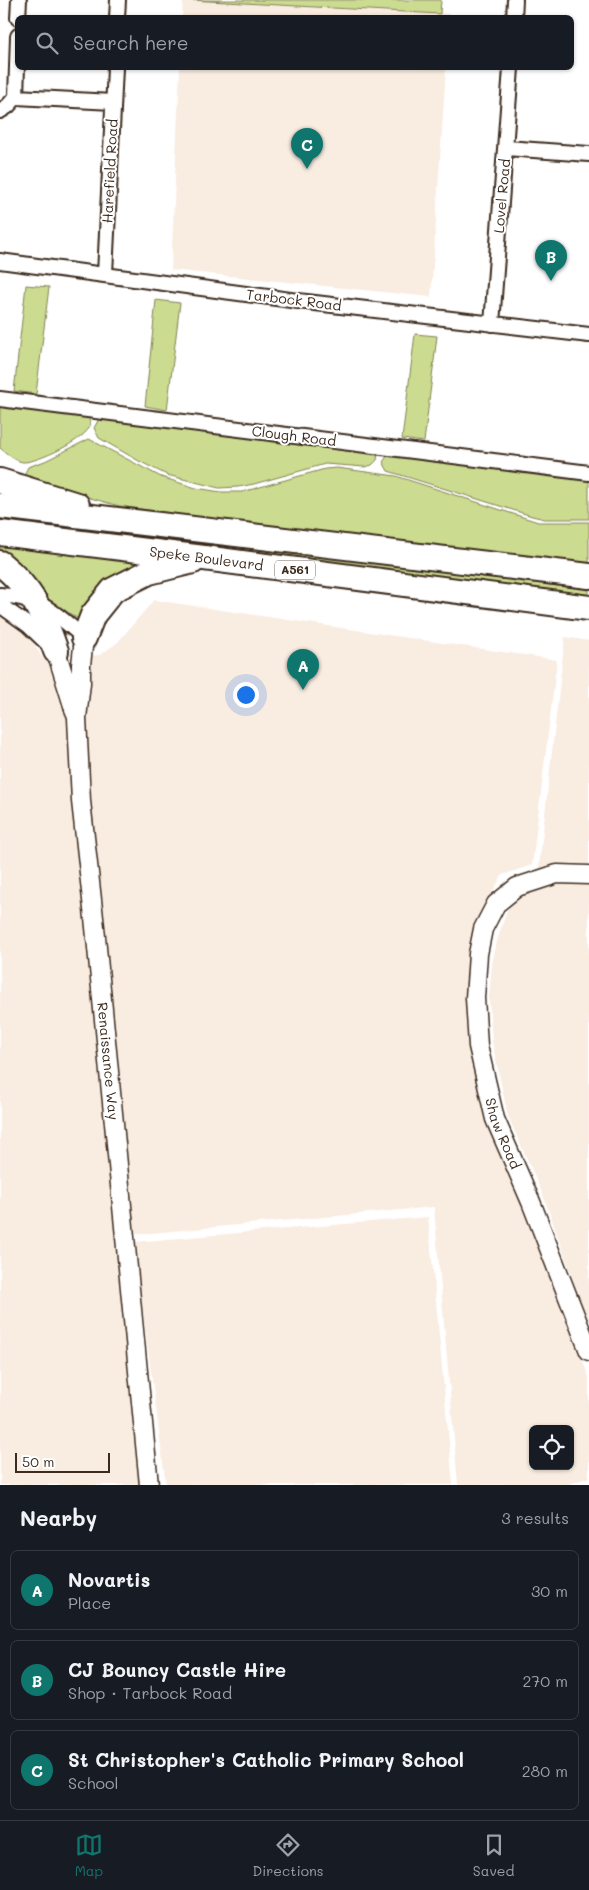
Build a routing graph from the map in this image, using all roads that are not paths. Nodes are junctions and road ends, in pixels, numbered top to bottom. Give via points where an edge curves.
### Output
1 (19, 0) edge
2 (118, 0) edge
3 (515, 0) edge
4 (18, 15) edge
5 (117, 15) edge
6 (514, 15) edge
7 (17, 70) edge
8 (115, 70) edge
9 (511, 70) edge
10 (16, 97) junction
11 (113, 102) junction
12 (0, 111) edge
13 (506, 148) junction
14 (589, 154) edge
15 (0, 261) edge
16 (105, 274) junction
17 (492, 324) junction
18 (589, 335) edge
19 (0, 398) edge
20 (589, 473) edge
21 (0, 481) edge
22 (0, 506) edge
23 (130, 521) junction
24 (0, 533) edge
25 (204, 558) junction
26 (0, 563) edge
27 (589, 576) edge
28 (0, 595) edge
29 (36, 601) junction
30 (0, 606) edge
31 (589, 608) edge
32 (84, 638) junction
33 (56, 651) junction
34 (77, 718) junction
35 (589, 875) edge
36 (589, 1352) edge
37 (149, 1485) edge

1 - 4 street
2 - 5 street
3 - 6 street
7 - 10 street
8 - 11 street, Harefield Road
9 - 13 street, Lovel Road
10 - 11 street
10 - 12 street
11 - 16 street, Harefield Road
13 - 14 street
13 - 17 street, Lovel Road
15 - 16 street, Tarbock Road
16 - 17 street, Tarbock Road
17 - 18 street, Tarbock Road
19 - 20 street, Clough Road
21 - 23 highway
22 - 23 highway, Speke Boulevard / A561
23 - 27 highway, Speke Boulevard / A561
24 - 25 highway, Speke Boulevard / A561
25 - 31 highway, Speke Boulevard / A561
25 - 32 highway via 149,572 112,590 93,615
26 - 29 highway via 15,575
28 - 29 street
29 - 32 street via 61,617
29 - 33 highway
30 - 33 street via 28,625
32 - 34 street, Renaissance Way
33 - 34 street
34 - 37 street, Renaissance Way via 81,801
35 - 36 street, Shaw Road via 557,874 517,887 496,904 483,929 475,998 478,1046 496,1119

